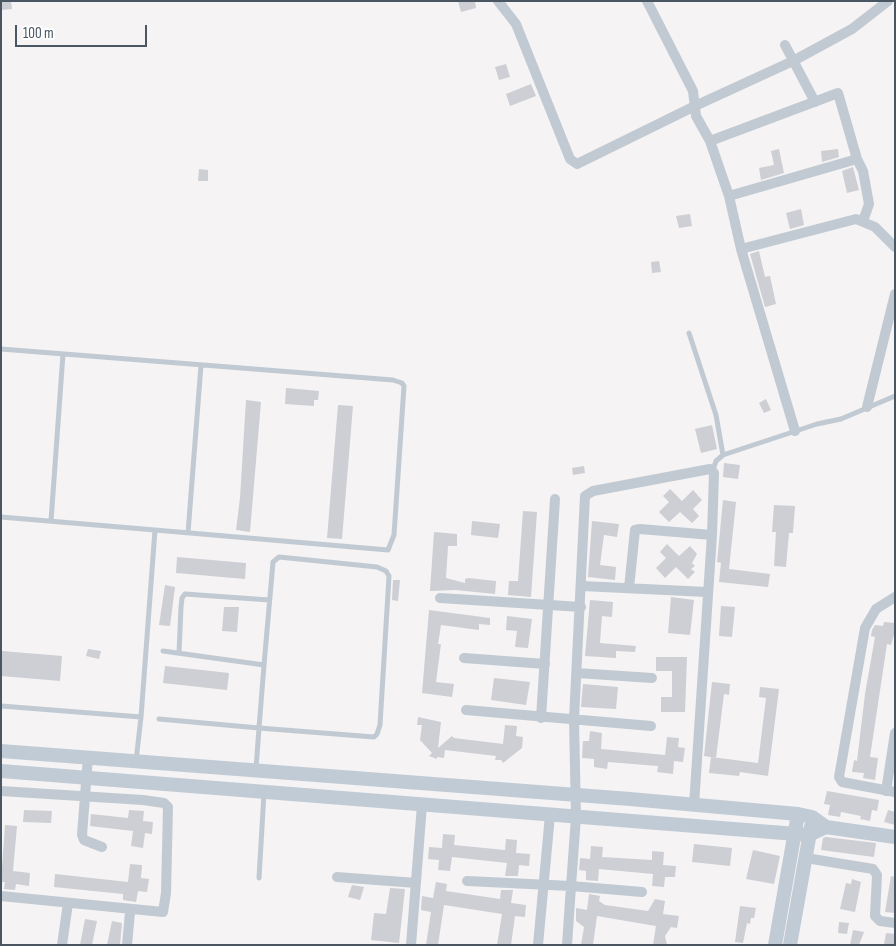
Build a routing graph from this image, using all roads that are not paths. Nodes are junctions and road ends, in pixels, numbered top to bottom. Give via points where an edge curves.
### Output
1 (498, 1) edge
2 (647, 1) edge
3 (888, 1) edge
4 (784, 45) dead end
5 (793, 61) junction
6 (815, 102) junction
7 (695, 106) junction
8 (710, 141) junction
9 (856, 159) junction
10 (729, 196) junction
11 (864, 222) junction
12 (895, 247) edge
13 (741, 248) junction
14 (895, 294) edge
15 (689, 333) dead end
16 (1, 348) edge
17 (63, 354) junction
18 (201, 365) junction
19 (895, 396) edge
20 (867, 407) junction
21 (795, 431) junction
22 (723, 455) junction
23 (713, 470) junction
24 (555, 500) dead end
25 (1, 517) edge
26 (51, 521) junction
27 (156, 530) junction
28 (188, 533) junction
29 (712, 535) junction
30 (582, 586) junction
31 (628, 588) junction
32 (707, 592) junction
33 (895, 597) edge
34 (440, 598) dead end
35 (270, 600) junction
36 (550, 605) junction
37 (581, 607) junction
38 (163, 651) dead end
39 (179, 653) junction
40 (464, 658) dead end
41 (545, 664) junction
42 (264, 665) junction
43 (577, 673) junction
44 (652, 678) dead end
45 (1, 706) edge
46 (466, 710) dead end
47 (141, 717) junction
48 (541, 718) junction
49 (159, 719) dead end
50 (574, 719) junction
51 (651, 726) dead end
52 (260, 728) junction
53 (895, 733) edge
54 (1, 750) edge
55 (55, 755) junction
56 (88, 757) junction
57 (136, 761) junction
58 (256, 770) junction
59 (1, 771) edge
60 (54, 775) junction
61 (334, 776) junction
62 (86, 778) junction
63 (1, 791) edge
64 (890, 791) edge
65 (264, 793) junction
66 (575, 795) junction
67 (85, 796) junction
68 (332, 797) junction
69 (422, 804) junction
70 (694, 805) junction
71 (798, 814) junction
72 (550, 815) junction
73 (576, 817) junction
74 (812, 817) junction
75 (826, 827) junction
76 (795, 834) junction
77 (810, 835) junction
78 (895, 837) edge
79 (102, 847) dead end
80 (806, 858) junction
81 (259, 878) dead end
82 (336, 878) dead end
83 (467, 881) dead end
84 (416, 883) junction
85 (543, 885) junction
86 (571, 886) junction
87 (642, 892) dead end
88 (1, 896) edge
89 (68, 903) junction
90 (130, 912) dead end
91 (895, 923) edge
92 (62, 945) edge
93 (127, 945) edge
94 (411, 945) edge
95 (538, 945) edge
96 (567, 945) edge
97 (774, 945) edge
98 (790, 945) edge

1 - 7 street via 516,24 573,163 588,159
2 - 7 street via 693,91
3 - 5 street via 852,29
4 - 5 street
5 - 6 street
5 - 7 street
6 - 8 street
6 - 9 street via 838,93
7 - 8 street via 696,116
8 - 10 street
9 - 10 street
9 - 11 street via 863,171 869,204
10 - 13 street
11 - 12 street
11 - 13 street via 856,219
13 - 21 street
14 - 20 street
15 - 22 lane via 711,398
16 - 17 lane
17 - 18 lane
17 - 26 lane
18 - 28 lane
18 - 28 lane via 402,382 394,535 391,547 385,550
19 - 20 lane
20 - 21 lane via 841,419
21 - 22 lane
22 - 23 lane
23 - 29 street
23 - 30 street via 587,493
24 - 36 street
25 - 26 lane
26 - 27 lane
27 - 28 lane
27 - 47 lane
29 - 31 street via 635,530
29 - 32 street
30 - 31 street
30 - 37 street
31 - 32 street
32 - 70 street
33 - 64 street via 876,609 865,628 839,777 842,782
34 - 36 street
35 - 39 lane via 186,594 180,607
35 - 42 lane
35 - 52 lane via 272,562 278,556 377,567 386,570 389,576 378,734
36 - 37 street
36 - 41 street
37 - 43 street
38 - 39 lane
39 - 42 lane
40 - 41 street
41 - 48 street
42 - 52 lane
43 - 44 street
43 - 50 street
45 - 47 lane
46 - 48 street
47 - 57 lane
48 - 50 street
49 - 52 lane
50 - 51 street
50 - 66 street
52 - 58 lane
53 - 64 street
54 - 55 street
55 - 56 street
55 - 60 street
56 - 57 street
56 - 62 street
57 - 58 street
58 - 61 street
59 - 60 street
60 - 62 street
61 - 66 street
61 - 68 street
62 - 65 street
62 - 67 street
63 - 67 street
65 - 68 street
65 - 81 lane
66 - 70 street
66 - 73 street
67 - 79 street via 82,835 84,840
67 - 89 street via 159,802 168,808 163,912
68 - 69 street
69 - 72 street
69 - 84 street
70 - 71 street
71 - 74 street
71 - 76 street
72 - 73 street
72 - 85 street
73 - 76 street
73 - 86 street
74 - 75 street
74 - 77 street
75 - 77 street
75 - 78 street
76 - 77 street
76 - 97 street
77 - 80 street
80 - 91 street via 873,869 877,875 875,916 880,921
80 - 98 street
82 - 84 street
83 - 85 street
84 - 94 street
85 - 86 street
85 - 95 street
86 - 87 street
86 - 96 street
88 - 89 street
89 - 92 street
90 - 93 street

